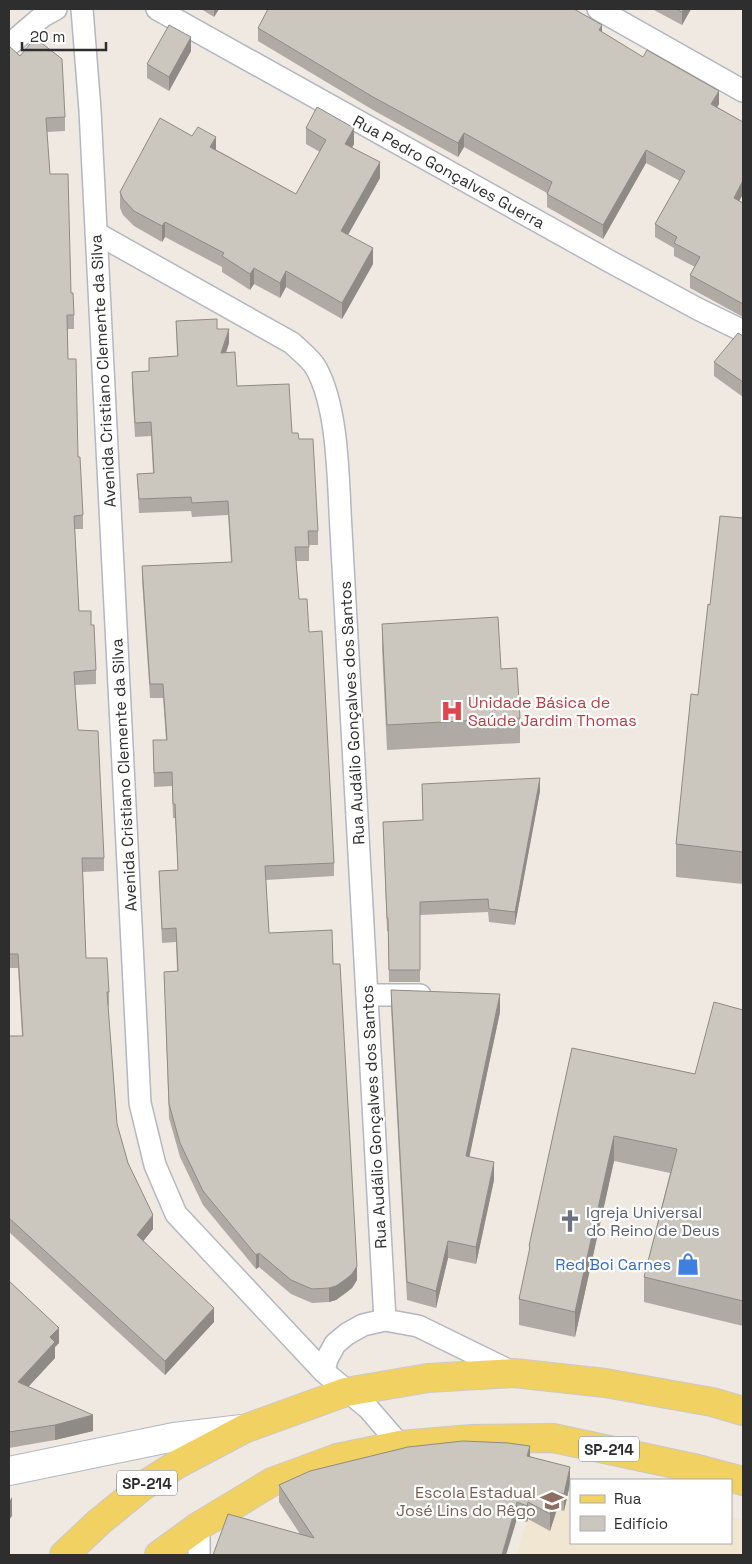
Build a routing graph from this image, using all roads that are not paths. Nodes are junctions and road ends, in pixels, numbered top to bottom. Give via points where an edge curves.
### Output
1 (56, 9) edge
2 (82, 9) edge
3 (157, 9) edge
4 (598, 9) edge
5 (9, 45) edge
6 (743, 91) edge
7 (96, 233) junction
8 (743, 330) edge
9 (368, 995) junction
10 (443, 995) edge
11 (385, 1320) junction
12 (324, 1372) junction
13 (514, 1373) junction
14 (346, 1392) junction
15 (743, 1411) edge
16 (244, 1429) junction
17 (400, 1445) junction
18 (9, 1472) edge
19 (743, 1481) edge
20 (198, 1526) junction
21 (64, 1555) edge
22 (159, 1555) edge
23 (199, 1555) edge

1 - 5 street
2 - 7 street, Avenida Cristiano Clemente da Silva
3 - 8 street, Rua Pedro Gonçalves Guerra via 609,261
4 - 6 street
7 - 9 street, Rua Audálio Gonçalves dos Santos via 292,343 316,367 328,399 341,520
7 - 12 street, Avenida Cristiano Clemente da Silva via 140,1103 155,1165 176,1214
9 - 10 street
9 - 11 street, Rua Audálio Gonçalves dos Santos
11 - 12 street via 363,1325 335,1344
11 - 13 street via 418,1326
12 - 14 street, Avenida Cristiano Clemente da Silva
13 - 14 main road, SP-214 via 428,1378
13 - 15 main road, SP-214 via 605,1383 712,1402
14 - 16 main road, SP-214
14 - 17 street, Avenida Cristiano Clemente da Silva via 368,1408
16 - 18 street via 174,1437
16 - 21 main road, SP-214 via 143,1486
17 - 19 main road, SP-214 via 472,1439 552,1438
17 - 20 main road, SP-214 via 337,1458 272,1482
20 - 22 main road, SP-214
20 - 23 street

